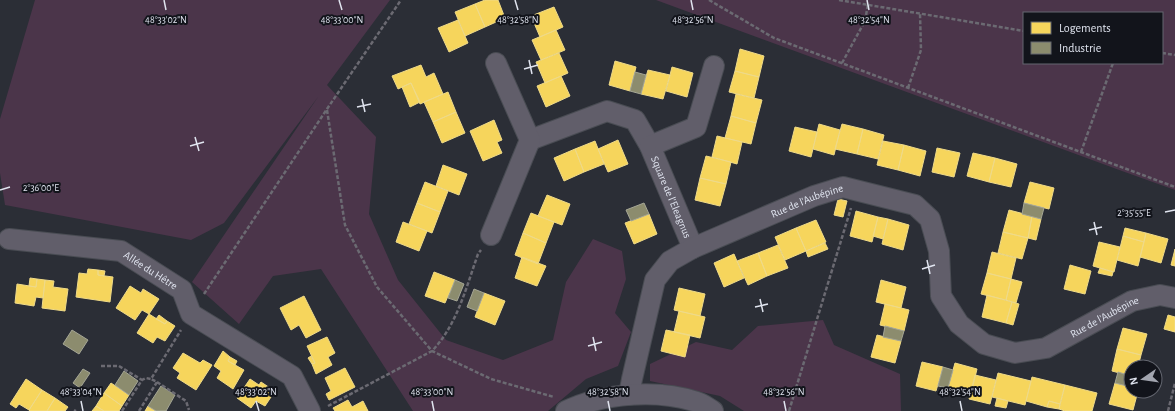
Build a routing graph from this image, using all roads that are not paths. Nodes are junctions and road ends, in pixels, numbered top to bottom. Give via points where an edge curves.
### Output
1 (496, 63) dead end
2 (714, 66) dead end
3 (530, 140) junction
4 (650, 146) junction
5 (491, 235) road end
6 (9, 239) dead end
7 (693, 248) junction
8 (1175, 298) edge
9 (629, 395) junction
10 (572, 408) edge
11 (318, 409) edge
12 (713, 411) edge

1 - 3 street
2 - 4 street, Square de l'Eleagnus via 696,127
3 - 4 street, Square de l'Eleagnus via 607,111 635,120
3 - 5 street
4 - 7 street, Square de l'Eleagnus
6 - 11 street, Allée du Hêtre via 121,251 182,290 191,314 292,376
7 - 8 street, Rue de l'Aubépine via 814,196 843,187 915,205 930,219 940,251 941,296 959,324 984,344 1015,353 1046,348 1132,301 1160,295
7 - 9 street, Rue de l'Aubépine via 670,261 655,280
9 - 10 street
9 - 12 street via 664,395 698,402

